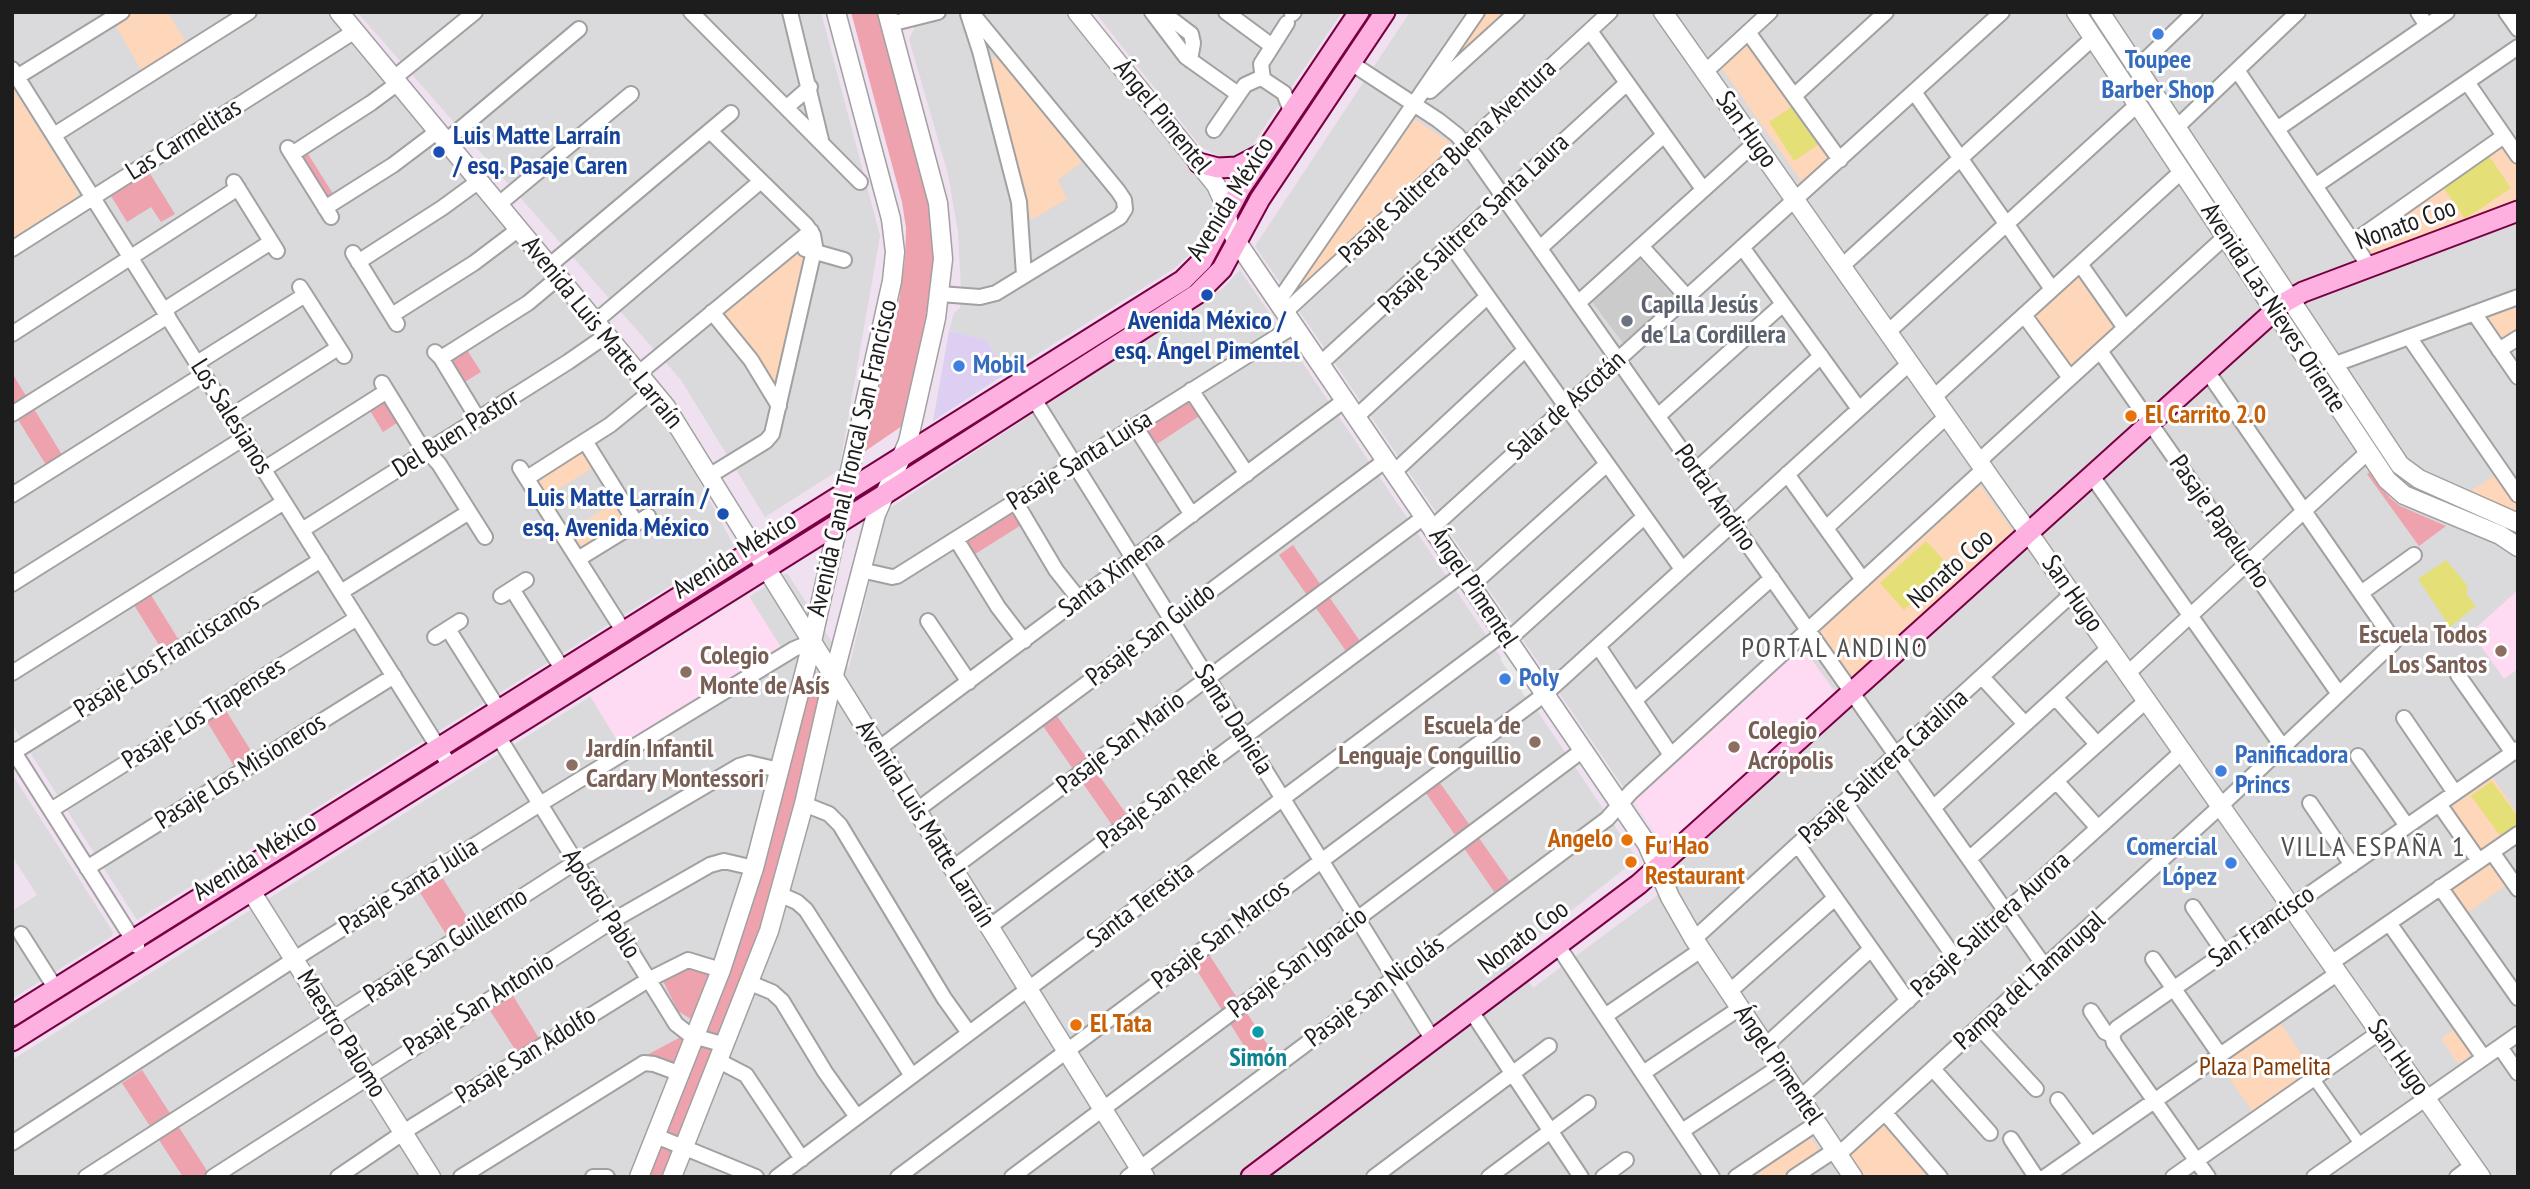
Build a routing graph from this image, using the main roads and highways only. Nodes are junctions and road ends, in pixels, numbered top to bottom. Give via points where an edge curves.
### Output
1 (1359, 12) edge
2 (1385, 12) edge
3 (1263, 153) junction
4 (1199, 163) road end
5 (2518, 211) edge
6 (12, 1016) edge
7 (12, 1041) edge
8 (1251, 1177) edge

1 - 3 main road, Avenida México via 1309,85 1288,102
2 - 7 main road, Avenida México via 1260,199 1222,269 1197,294
3 - 4 main road via 1228,168
3 - 6 main road, Avenida México via 1202,261 1183,280
5 - 8 main road, Nonato Coo via 2282,304 1658,867

